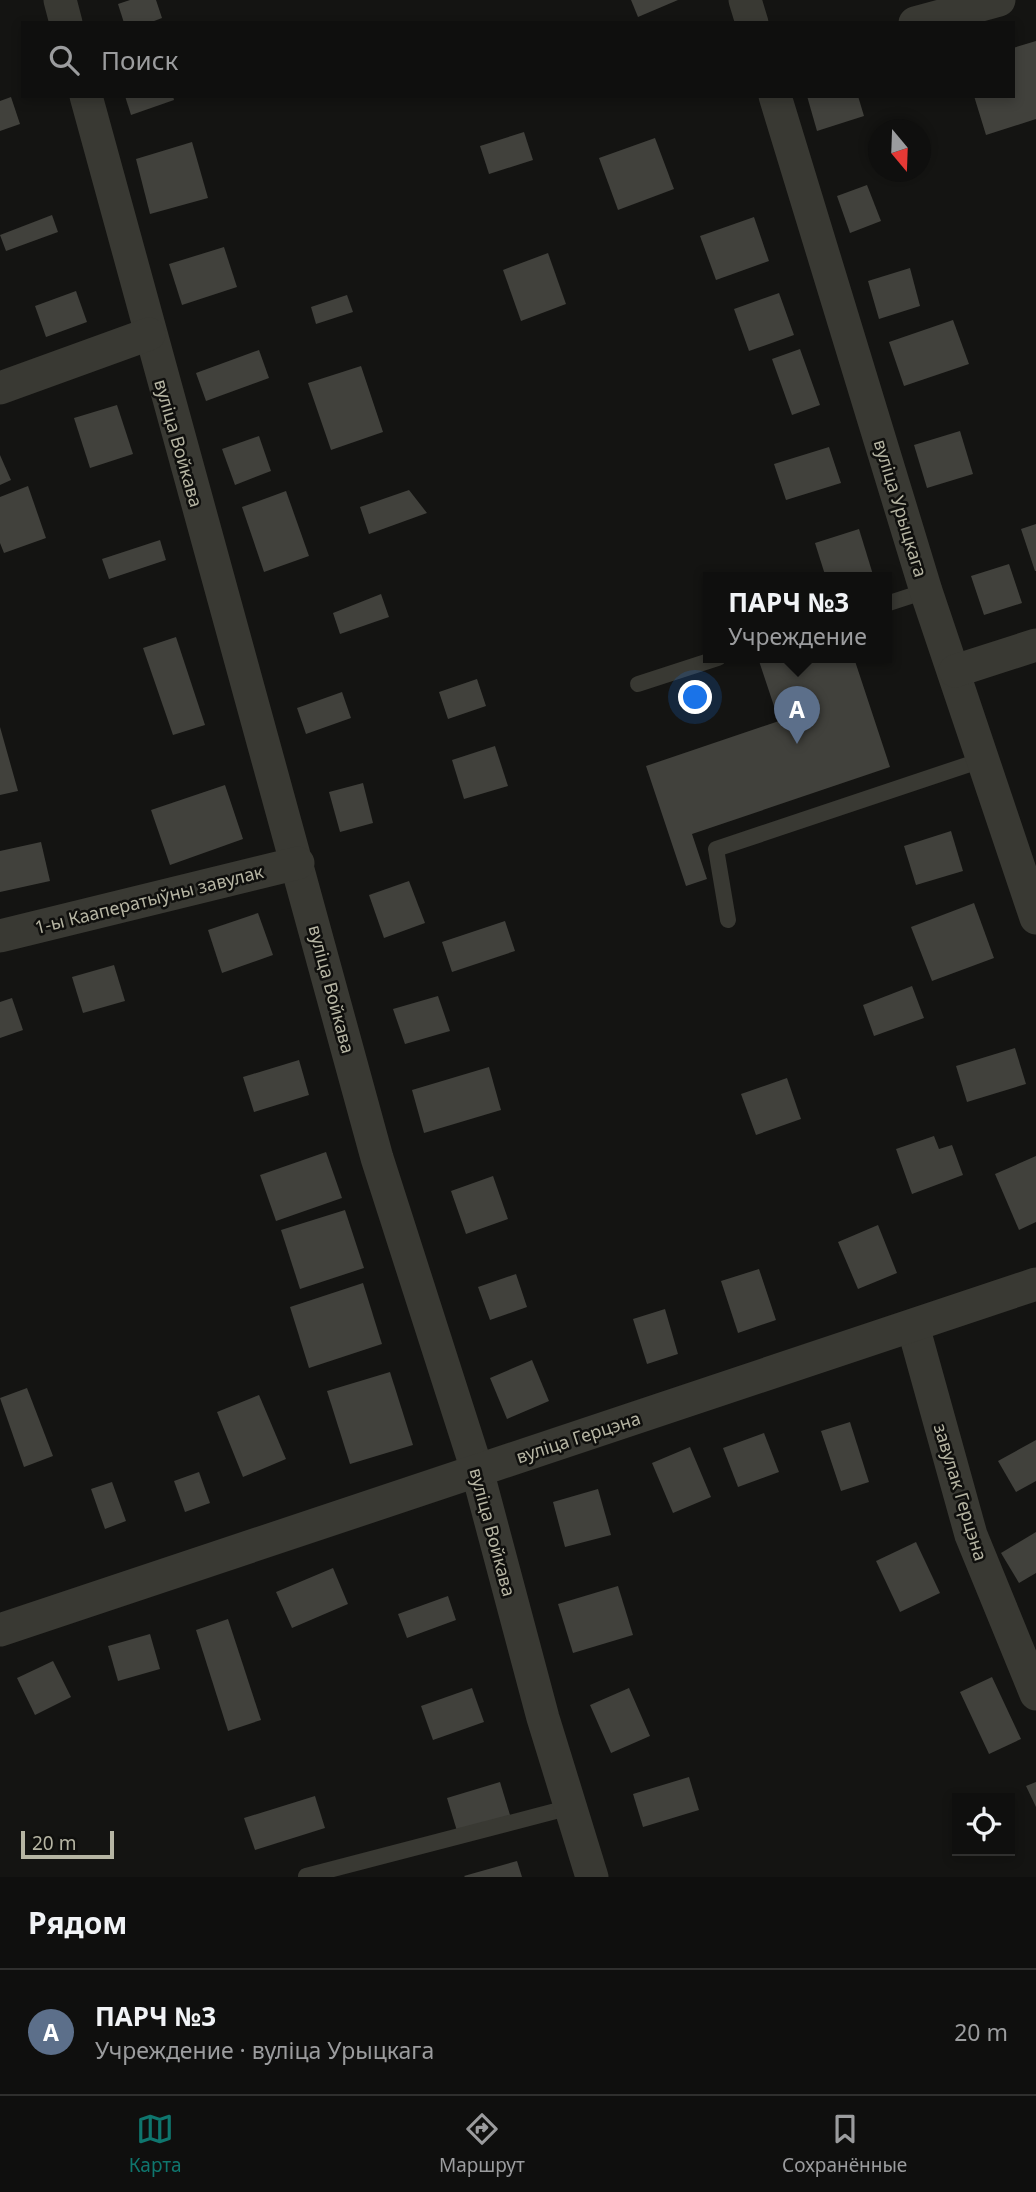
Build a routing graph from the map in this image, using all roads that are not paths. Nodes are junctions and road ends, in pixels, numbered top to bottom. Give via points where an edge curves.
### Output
1 (60, 0) edge
2 (745, 0) edge
3 (999, 0) edge
4 (65, 21) edge
5 (751, 21) edge
6 (922, 21) edge
7 (87, 98) edge
8 (776, 98) edge
9 (149, 334) junction
10 (0, 388) edge
11 (926, 591) junction
12 (892, 602) edge
13 (1036, 645) edge
14 (703, 663) edge
15 (954, 671) junction
16 (638, 684) dead end
17 (985, 759) junction
18 (298, 863) junction
19 (1036, 918) edge
20 (728, 920) dead end
21 (0, 936) edge
22 (1036, 1284) edge
23 (913, 1326) junction
24 (477, 1470) junction
25 (0, 1630) edge
26 (1036, 1694) edge
27 (570, 1807) junction
28 (306, 1876) edge
29 (592, 1877) edge

1 - 4 street
2 - 5 street
3 - 6 street
7 - 9 street, вуліца Войкава
8 - 11 street, вуліца Урыцкага
9 - 10 street
9 - 18 street, вуліца Войкава
11 - 12 lane
11 - 15 street, вуліца Урыцкага
13 - 15 street
14 - 16 lane
15 - 17 street, вуліца Урыцкага
17 - 19 street, вуліца Урыцкага
17 - 20 lane via 716,849
18 - 21 street, 1-ы Кааператыўны завулак
18 - 24 street, вуліца Войкава via 377,1158
22 - 23 street, вуліца Герцэна
23 - 24 street, вуліца Герцэна
23 - 26 street, завулак Герцэна via 971,1535
24 - 25 street, вуліца Герцэна
24 - 27 street, вуліца Войкава
27 - 28 lane
27 - 29 street, вуліца Войкава

